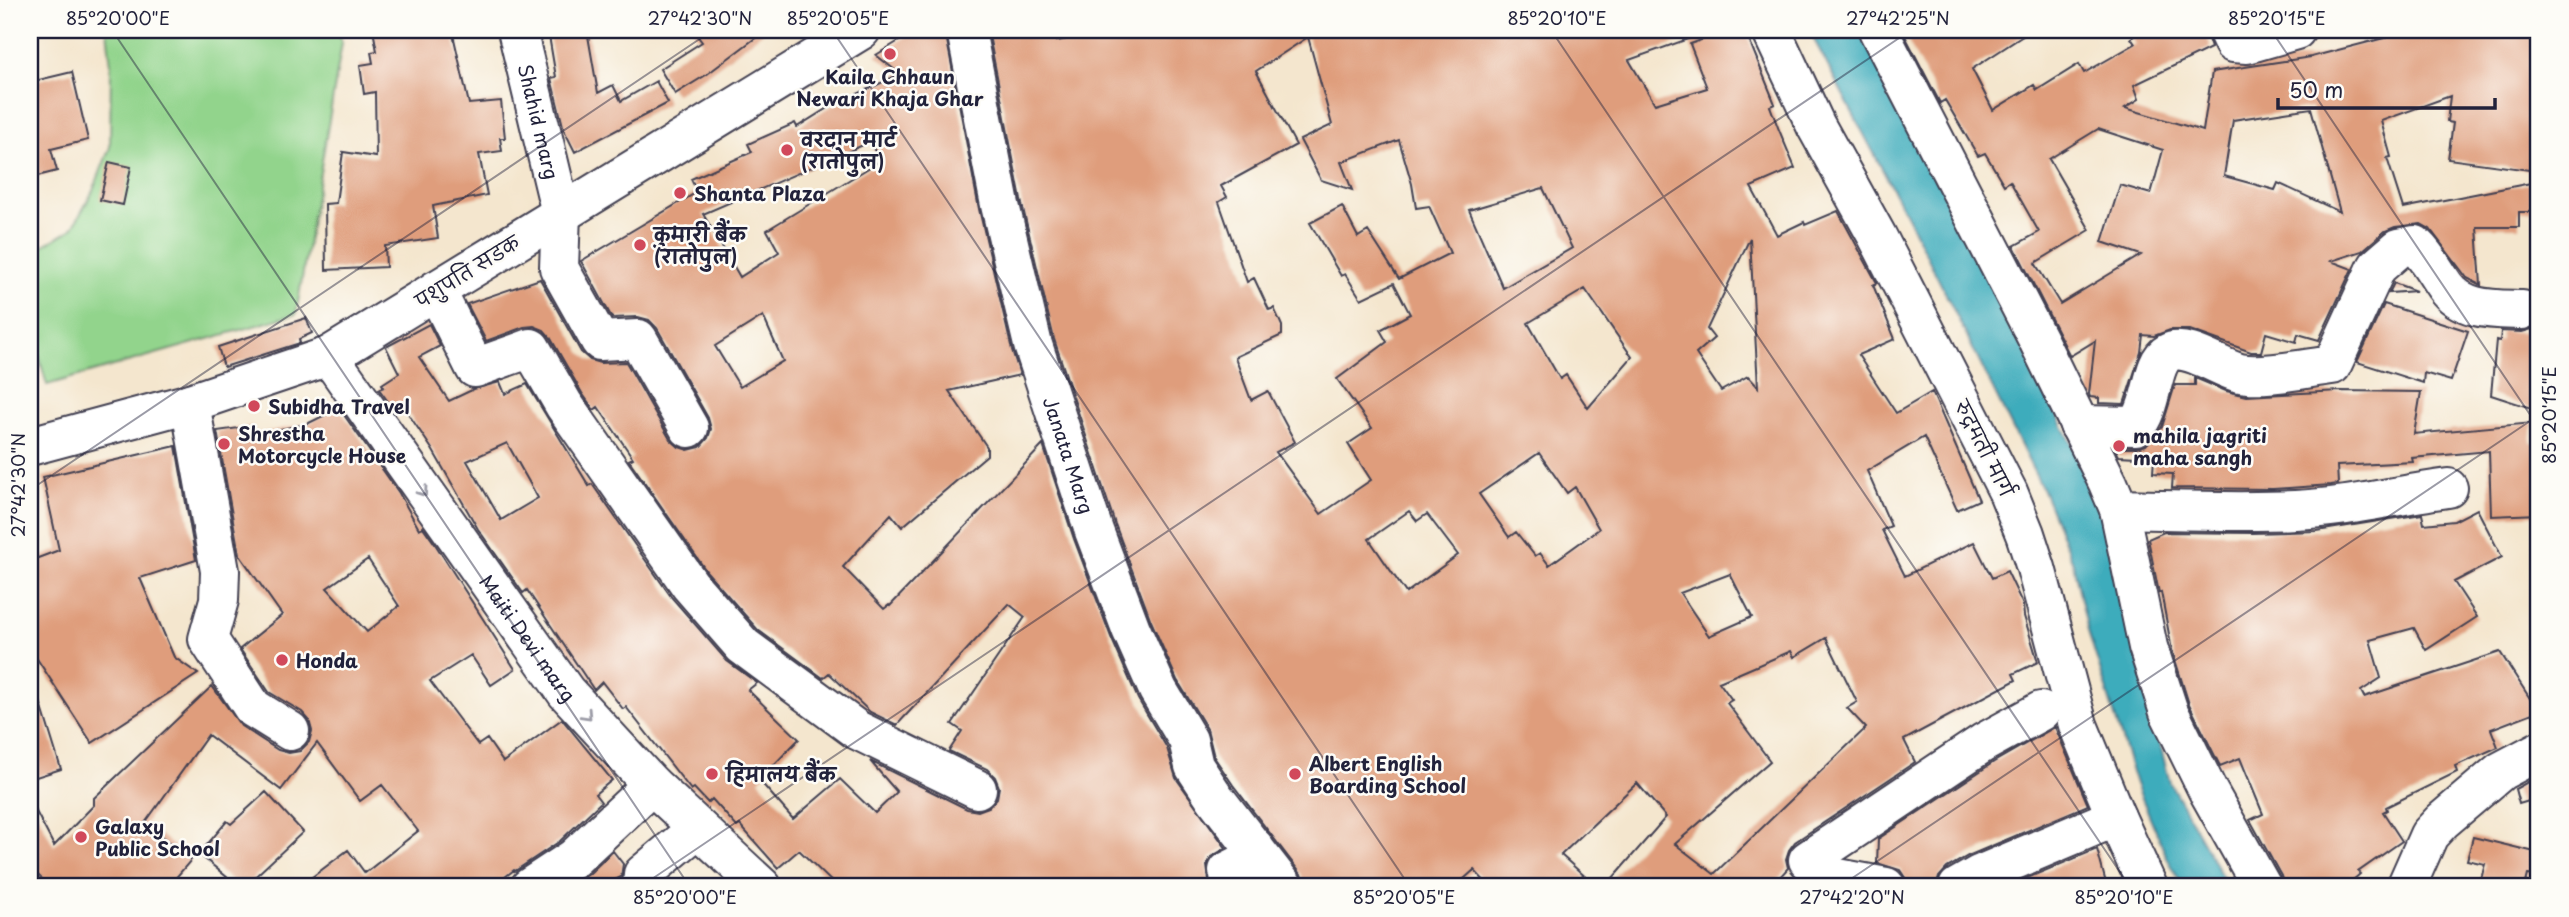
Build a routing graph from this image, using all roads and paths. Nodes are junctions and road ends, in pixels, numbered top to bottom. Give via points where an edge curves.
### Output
1 (517, 30) edge
2 (860, 30) edge
3 (966, 30) edge
4 (1771, 30) edge
5 (1878, 30) edge
6 (2227, 30) edge
7 (2296, 30) edge
8 (561, 213) junction
9 (436, 290) junction
10 (2522, 310) dead end
11 (329, 356) junction
12 (190, 403) junction
13 (2080, 425) junction
14 (689, 428) dead end
15 (36, 444) edge
16 (2448, 488) dead end
17 (2119, 509) junction
18 (2041, 712) dead end
19 (290, 731) dead end
20 (2539, 751) edge
21 (652, 785) junction
22 (976, 789) dead end
23 (2116, 817) junction
24 (698, 828) junction
25 (1254, 847) junction
26 (530, 887) edge
27 (642, 887) edge
28 (762, 887) edge
29 (1232, 887) edge
30 (1284, 887) edge
31 (1886, 887) edge
32 (1958, 887) edge
33 (2148, 887) edge
34 (2262, 887) edge
35 (2406, 887) edge

1 - 8 street, Shahid marg
2 - 8 street, पशुपति सडक
3 - 25 street, Janata Marg via 1033,345 1094,531 1158,690 1188,740 1194,766
4 - 23 street, रुद्रमती मार्ग via 2012,503 2036,568 2078,725
5 - 13 street
6 - 7 street via 2233,43 2247,44
8 - 9 street, पशुपति सडक
8 - 14 street, Shahid marg via 559,268 600,341 638,340
9 - 11 street, पशुपति सडक
9 - 22 street via 475,368 531,348 564,405 690,585 743,646 857,730
10 - 13 street via 2483,309 2454,296 2416,245 2399,248 2377,267 2332,365 2241,374 2183,351 2168,353 2158,363 2144,416 2136,426
11 - 12 street, पशुपति सडक
11 -> 21 street, Maiti Devi marg via 566,692
12 - 15 street, पशुपति सडक
12 - 19 street via 220,570 219,600 208,639 253,708
13 - 17 street
16 - 17 street via 2296,510
17 - 34 street via 2148,647 2169,712
18 - 31 street via 1983,743 1808,860 1832,877
20 - 35 street via 2501,771 2442,821 2429,835
21 - 24 street, Maiti Devi marg
21 - 26 street via 574,858
23 - 32 street
23 - 33 street, रुद्रमती मार्ग
24 - 27 street via 643,874
24 - 28 street, Maiti Devi marg
25 - 29 street via 1246,862 1228,871
25 - 30 street, Janata Marg

